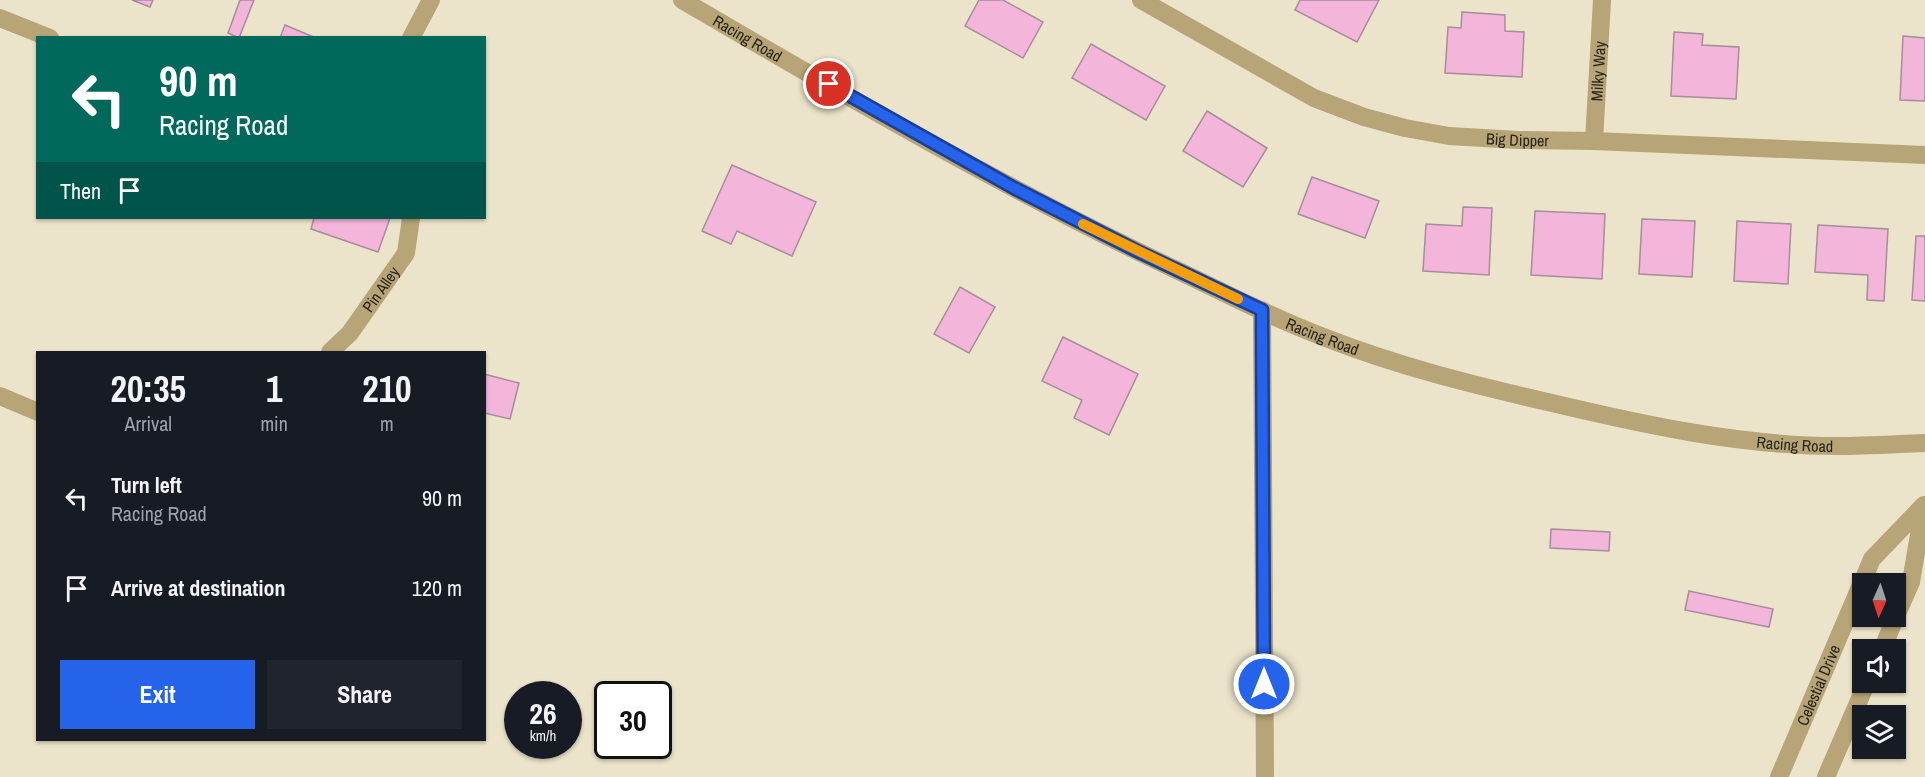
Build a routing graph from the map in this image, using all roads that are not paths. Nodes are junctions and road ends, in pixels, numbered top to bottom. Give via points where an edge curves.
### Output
1 (431, 0) edge
2 (682, 0) edge
3 (1141, 0) edge
4 (1602, 0) edge
5 (0, 18) edge
6 (45, 36) edge
7 (412, 36) edge
8 (1594, 141) junction
9 (1925, 155) edge
10 (411, 219) edge
11 (1262, 310) junction
12 (331, 351) edge
13 (0, 396) edge
14 (36, 411) edge
15 (1925, 443) edge
16 (1924, 504) edge
17 (1906, 593) edge
18 (1862, 693) edge
19 (1265, 777) edge
20 (1779, 777) edge
21 (1826, 777) edge

1 - 7 street
2 - 11 street, Racing Road via 1014,188
3 - 8 street, Big Dipper via 1314,98 1364,117 1449,135
4 - 8 street, Milky Way
5 - 6 street
8 - 9 street, Big Dipper
10 - 12 street, Pin Alley via 406,253 350,333
11 - 15 street, Racing Road via 1322,337 1447,379 1624,420 1738,439 1836,446
11 - 19 street
13 - 14 street
16 - 17 street, Celestial Drive
16 - 20 street, Celestial Drive via 1872,559
18 - 21 street

